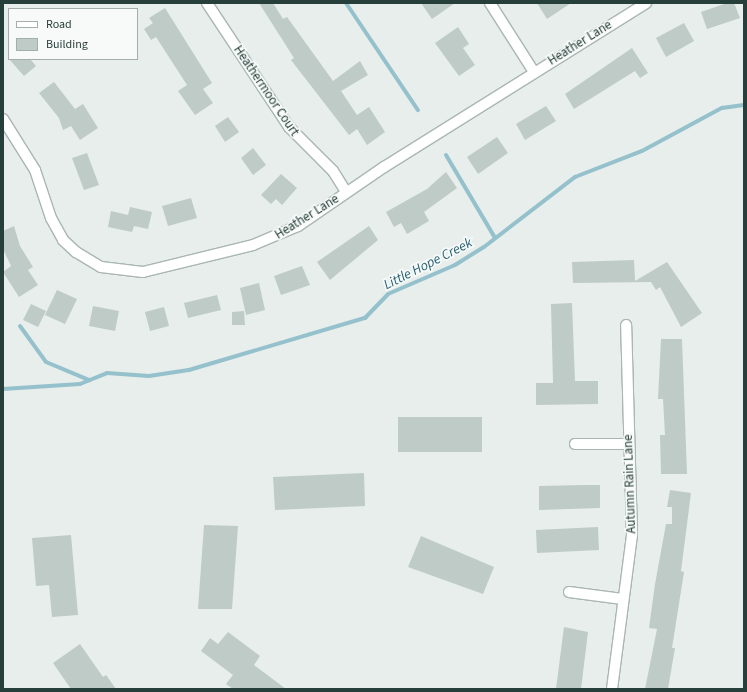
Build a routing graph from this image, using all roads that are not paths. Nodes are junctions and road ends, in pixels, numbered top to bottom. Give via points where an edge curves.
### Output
1 (207, 3) edge
2 (490, 3) edge
3 (646, 3) edge
4 (534, 72) junction
5 (3, 119) edge
6 (346, 192) junction
7 (626, 325) dead end
8 (575, 444) dead end
9 (628, 444) junction
10 (569, 592) dead end
11 (623, 599) junction
12 (612, 689) edge

1 - 6 street, Heathermoor Court via 289,128 334,171
2 - 4 street
3 - 4 street, Heather Lane
4 - 6 street, Heather Lane
5 - 6 street, Heather Lane via 35,170 51,218 63,240 90,262 118,272 143,272 259,243 298,226
7 - 9 street, Autumn Rain Lane
8 - 9 street
9 - 11 street, Autumn Rain Lane via 632,535
10 - 11 street
11 - 12 street, Autumn Rain Lane

